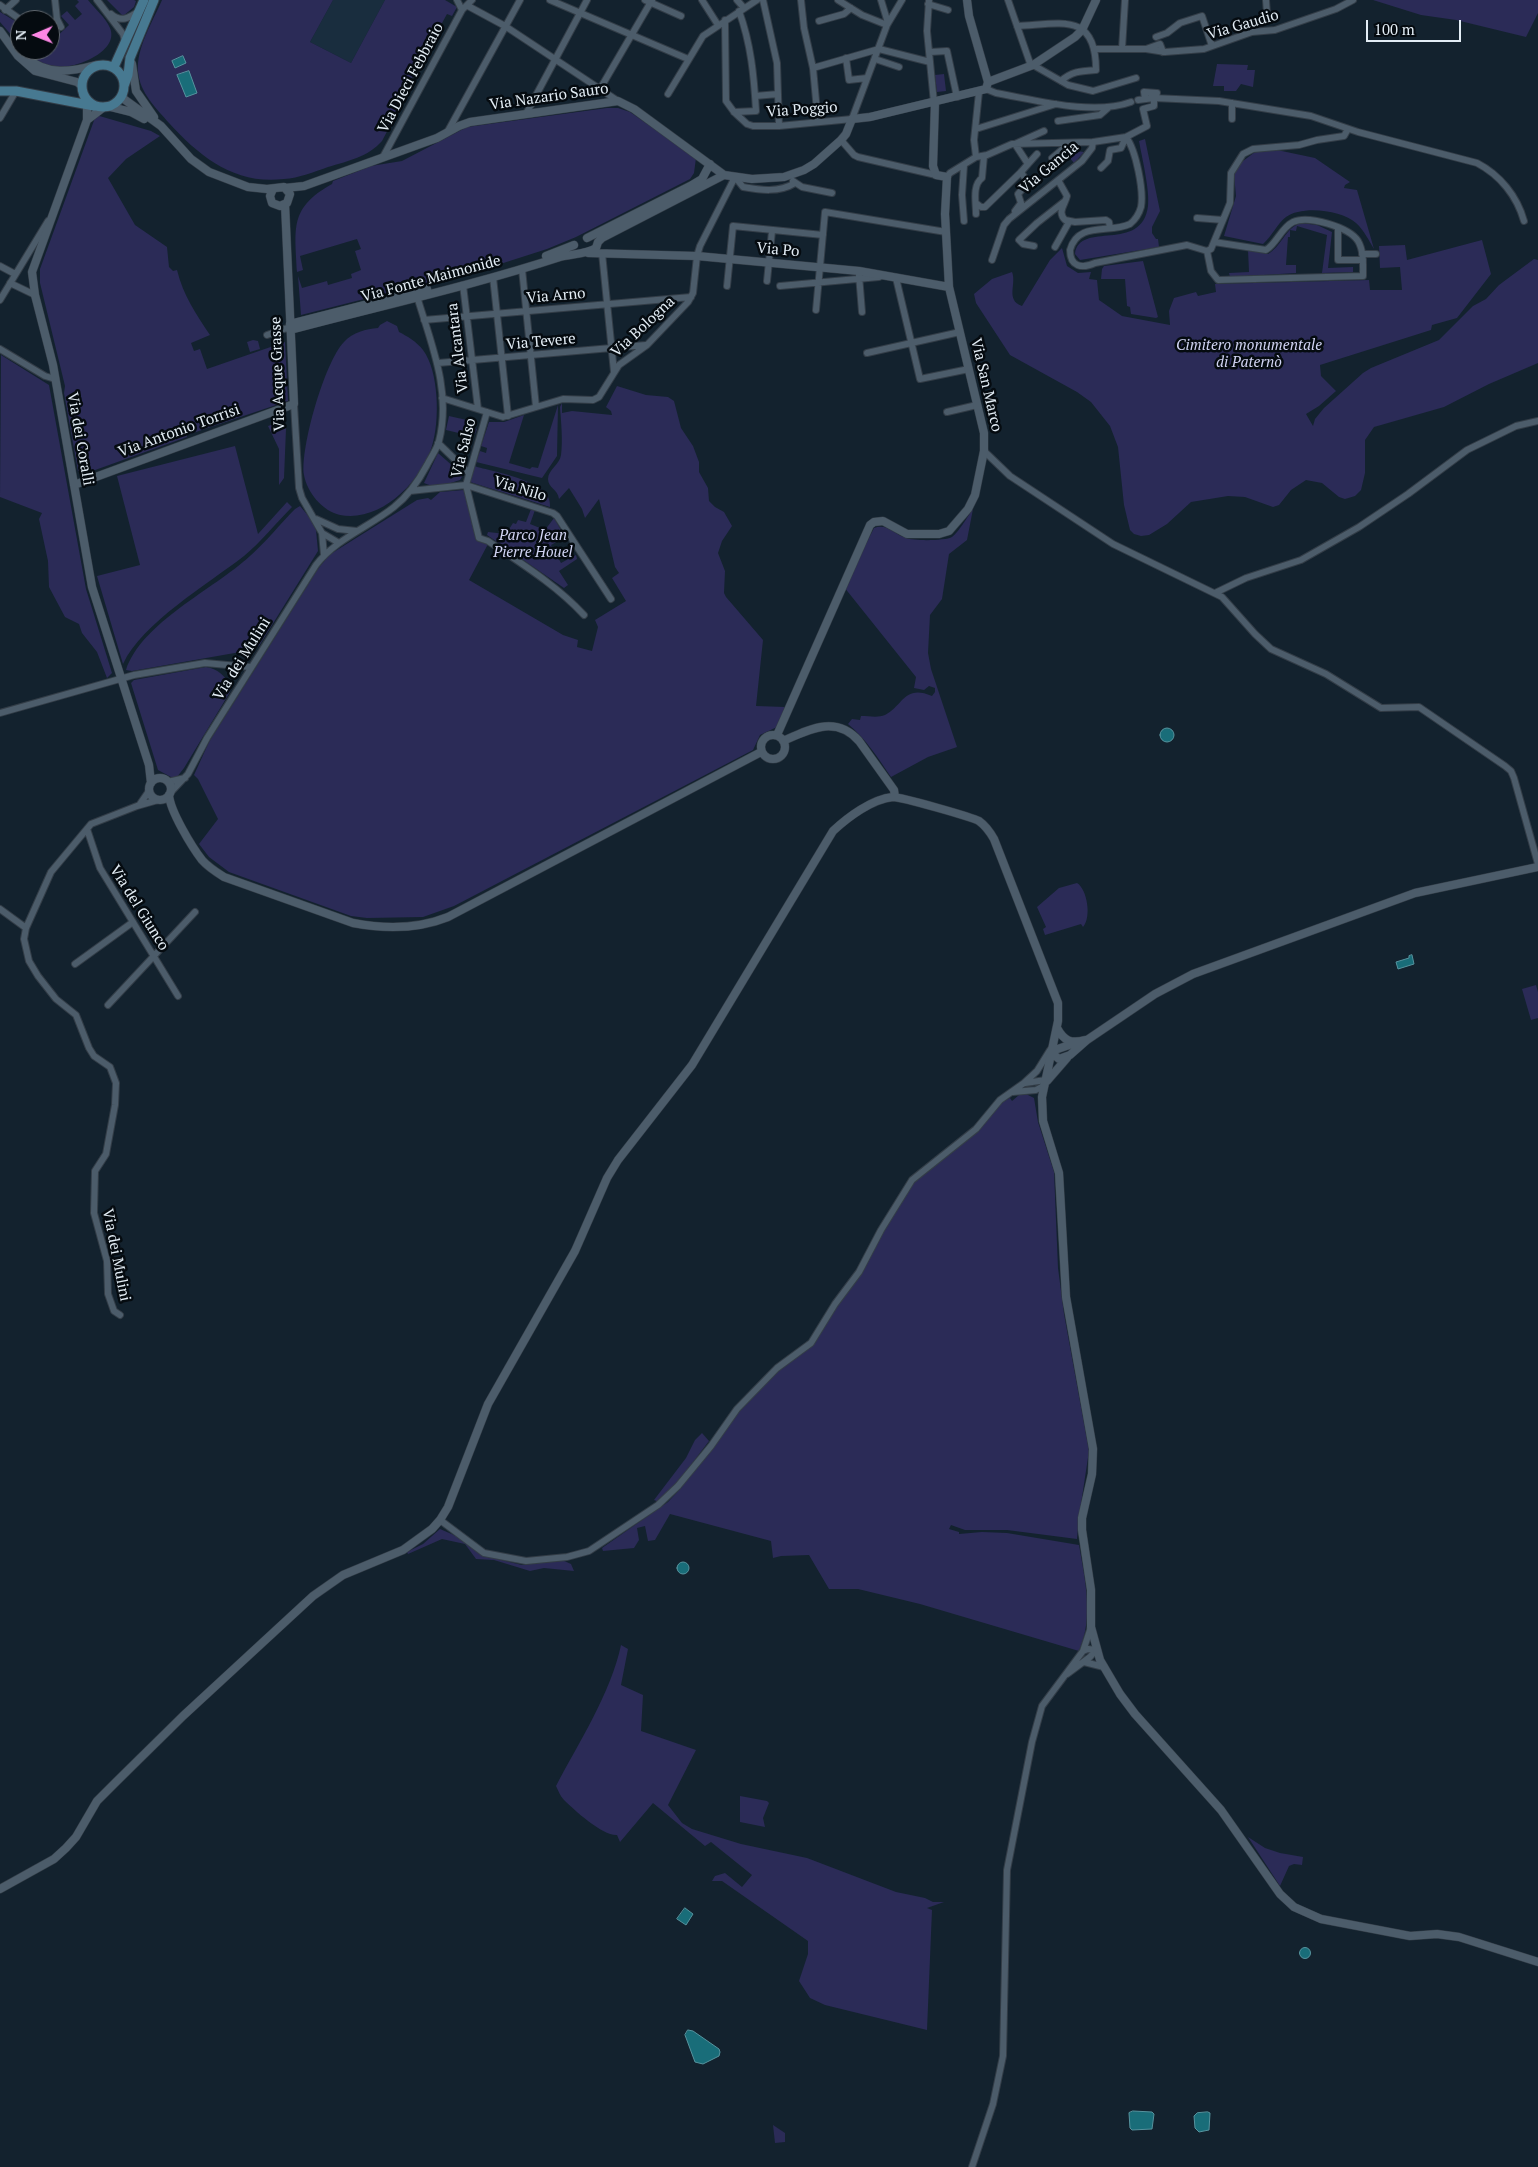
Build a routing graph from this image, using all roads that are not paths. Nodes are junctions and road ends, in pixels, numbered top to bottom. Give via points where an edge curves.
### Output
1 (16, 0) edge
2 (55, 0) edge
3 (97, 0) edge
4 (144, 0) edge
5 (154, 0) edge
6 (457, 0) edge
7 (520, 0) edge
8 (550, 0) edge
9 (586, 0) edge
10 (702, 0) edge
11 (737, 0) edge
12 (758, 0) edge
13 (763, 0) edge
14 (801, 0) edge
15 (838, 0) edge
16 (881, 0) edge
17 (902, 0) edge
18 (967, 0) edge
19 (1008, 0) edge
20 (1096, 0) edge
21 (1125, 0) edge
22 (1266, 0) edge
23 (1353, 0) edge
24 (649, 1) edge
25 (929, 2) edge
26 (1343, 2) edge
27 (0, 5) edge
28 (467, 5) edge
29 (104, 8) junction
30 (851, 8) junction
31 (741, 9) junction
32 (6, 10) junction
33 (948, 10) dead end
34 (139, 12) junction
35 (10, 13) edge
36 (580, 13) junction
37 (1267, 14) dead end
38 (681, 16) dead end
39 (725, 20) junction
40 (819, 21) dead end
41 (888, 24) junction
42 (718, 25) junction
43 (1016, 25) junction
44 (505, 26) junction
45 (61, 27) dead end
46 (1082, 30) junction
47 (0, 31) edge
48 (632, 35) junction
49 (1156, 36) dead end
50 (125, 41) junction
51 (10, 43) edge
52 (1122, 45) junction
53 (134, 46) junction
54 (1215, 47) junction
55 (879, 49) junction
56 (1096, 49) junction
57 (930, 52) junction
58 (846, 58) junction
59 (555, 59) junction
60 (688, 59) junction
61 (875, 59) junction
62 (23, 60) edge
63 (30, 60) edge
64 (930, 62) junction
65 (96, 65) junction
66 (114, 67) junction
67 (899, 67) dead end
68 (1032, 67) junction
69 (813, 68) junction
70 (867, 78) junction
71 (1136, 78) dead end
72 (1061, 81) junction
73 (124, 87) junction
74 (984, 88) junction
75 (82, 89) junction
76 (600, 89) junction
77 (0, 91) edge
78 (16, 91) junction
79 (668, 94) dead end
80 (778, 94) junction
81 (1155, 95) junction
82 (756, 96) junction
83 (121, 97) junction
84 (957, 97) junction
85 (56, 100) junction
86 (618, 101) junction
87 (935, 102) junction
88 (1059, 103) junction
89 (1232, 103) junction
90 (87, 105) junction
91 (103, 106) junction
92 (1108, 108) junction
93 (734, 112) junction
94 (526, 114) junction
95 (0, 118) edge
96 (852, 119) junction
97 (1232, 119) dead end
98 (87, 120) junction
99 (1058, 120) dead end
100 (818, 122) junction
101 (161, 126) junction
102 (779, 126) junction
103 (976, 129) junction
104 (1348, 129) junction
105 (1044, 131) dead end
106 (448, 132) junction
107 (1126, 137) junction
108 (841, 140) junction
109 (173, 141) junction
110 (1093, 142) junction
111 (1070, 143) junction
112 (1015, 144) junction
113 (1037, 154) dead end
114 (985, 156) junction
115 (976, 157) junction
116 (382, 158) junction
117 (1052, 158) dead end
118 (710, 164) junction
119 (1028, 164) junction
120 (964, 165) junction
121 (1101, 168) dead end
122 (1021, 172) junction
123 (724, 175) junction
124 (936, 175) junction
125 (735, 177) junction
126 (947, 177) junction
127 (793, 179) junction
128 (1058, 180) junction
129 (304, 186) junction
130 (248, 187) junction
131 (285, 188) junction
132 (272, 189) junction
133 (832, 193) dead end
134 (1066, 200) junction
135 (288, 201) junction
136 (272, 202) junction
137 (978, 205) junction
138 (977, 216) dead end
139 (1014, 216) junction
140 (50, 218) junction
141 (1197, 218) dead end
142 (1223, 220) junction
143 (964, 221) dead end
144 (1524, 221) dead end
145 (1069, 222) junction
146 (285, 224) junction
147 (1110, 228) junction
148 (1338, 228) junction
149 (772, 231) junction
150 (946, 232) junction
151 (822, 235) junction
152 (587, 238) junction
153 (1214, 242) junction
154 (598, 243) junction
155 (1034, 246) dead end
156 (1055, 247) dead end
157 (576, 248) junction
158 (1206, 251) junction
159 (588, 252) junction
160 (602, 253) junction
161 (1376, 254) dead end
162 (697, 256) junction
163 (1362, 257) junction
164 (730, 259) junction
165 (992, 260) dead end
166 (769, 263) junction
167 (0, 266) edge
168 (21, 266) junction
169 (820, 268) junction
170 (522, 269) junction
171 (32, 272) junction
172 (15, 274) junction
173 (859, 275) junction
174 (493, 277) junction
175 (896, 278) junction
176 (767, 281) dead end
177 (818, 282) junction
178 (10, 283) junction
179 (463, 285) junction
180 (727, 286) dead end
181 (780, 286) dead end
182 (950, 287) junction
183 (416, 294) junction
184 (35, 295) junction
185 (690, 296) junction
186 (0, 300) edge
187 (607, 304) junction
188 (816, 310) dead end
189 (526, 311) junction
190 (862, 312) dead end
191 (497, 314) junction
192 (467, 316) junction
193 (424, 320) junction
194 (290, 327) junction
195 (960, 332) junction
196 (267, 335) dead end
197 (912, 343) junction
198 (647, 344) junction
199 (612, 348) junction
200 (0, 349) edge
201 (867, 353) dead end
202 (531, 355) junction
203 (502, 358) junction
204 (472, 360) junction
205 (438, 363) junction
206 (969, 369) junction
207 (614, 372) junction
208 (55, 379) junction
209 (442, 398) junction
210 (294, 404) junction
211 (977, 406) junction
212 (536, 407) junction
213 (478, 409) junction
214 (487, 412) junction
215 (947, 412) dead end
216 (508, 416) junction
217 (1538, 421) edge
218 (438, 443) junction
219 (984, 451) junction
220 (468, 472) junction
221 (74, 485) junction
222 (466, 485) junction
223 (410, 491) junction
224 (316, 519) junction
225 (327, 525) junction
226 (356, 531) junction
227 (322, 533) junction
228 (339, 542) junction
229 (324, 555) junction
230 (1215, 593) junction
231 (611, 599) dead end
232 (584, 615) dead end
233 (250, 667) junction
234 (121, 679) junction
235 (0, 713) edge
236 (780, 738) junction
237 (761, 752) junction
238 (149, 765) junction
239 (185, 778) junction
240 (164, 780) junction
241 (150, 787) junction
242 (165, 797) junction
243 (895, 797) junction
244 (137, 806) junction
245 (87, 829) junction
246 (1538, 865) edge
247 (0, 910) edge
248 (196, 912) dead end
249 (133, 922) junction
250 (26, 928) junction
251 (154, 956) junction
252 (76, 964) dead end
253 (178, 996) dead end
254 (108, 1005) dead end
255 (1056, 1031) junction
256 (1087, 1040) junction
257 (1075, 1043) junction
258 (1052, 1052) junction
259 (1070, 1055) junction
260 (1045, 1082) junction
261 (1022, 1085) junction
262 (1027, 1091) junction
263 (1007, 1094) junction
264 (1042, 1106) junction
265 (120, 1316) dead end
266 (440, 1520) junction
267 (1091, 1627) junction
268 (1096, 1650) junction
269 (1083, 1651) junction
270 (1084, 1662) junction
271 (1104, 1667) junction
272 (1067, 1674) junction
273 (0, 1889) edge
274 (1538, 1962) edge
275 (972, 2167) edge

1 - 32 street
2 - 45 street
3 - 29 street
4 - 34 main road
5 - 53 main road
6 - 28 street
7 - 44 street
8 - 36 street
9 - 36 street
10 - 42 street
11 - 31 street
12 - 31 street
13 - 80 street via 777,63
14 - 69 street
15 - 30 street
16 - 41 street
17 - 41 street
18 - 74 street via 986,74
19 - 43 street
20 - 46 street
21 - 52 street
22 - 37 street
23 - 26 street, Via Gaudio
24 - 38 street
24 - 48 street
25 - 33 street
25 - 57 street via 927,31
26 - 54 street, Via Gaudio via 1275,30 1252,32
27 - 32 street
28 - 44 street
28 - 116 street, Via Dieci Febbraio
29 - 34 street via 122,20
29 - 50 street
30 - 40 street via 844,14
30 - 41 street
31 - 39 street
31 - 82 street
32 - 35 street
34 - 50 main road
36 - 48 street
36 - 59 street
39 - 42 street
39 - 93 street via 726,101
41 - 55 street
42 - 60 street via 703,36
43 - 46 street via 1072,23
43 - 68 street
44 - 59 street
44 - 106 street
46 - 56 street via 1089,35
46 - 68 street
47 - 51 street
48 - 60 street
48 - 76 street
49 - 54 street via 1202,16
50 - 66 main road
52 - 54 street, Via Gaudio via 1146,49 1160,44 1164,52
52 - 56 street
53 - 73 main road
53 - 101 street via 134,84 143,104
55 - 58 street
55 - 61 street
55 - 64 street
56 - 72 street via 1096,70 1068,74
57 - 64 street
57 - 84 street via 947,51
58 - 69 street
58 - 70 street via 849,80
59 - 76 street
59 - 94 street
60 - 79 street
61 - 67 street
61 - 70 street
62 - 75 street via 35,71 77,82
63 - 65 street via 52,71 68,72
64 - 87 street
65 - 66 main road
65 - 75 main road via 86,73
66 - 73 main road via 122,76
68 - 72 street
68 - 74 street
69 - 100 street
70 - 96 street
71 - 72 street via 1093,91
73 - 83 main road
74 - 84 street
74 - 88 street via 996,94
74 - 103 street
75 - 85 main road via 77,96
75 - 90 street
75 - 91 main road via 90,102
76 - 86 street
77 - 78 main road
78 - 85 main road
78 - 95 street
80 - 82 street
80 - 102 street
81 - 89 street
81 - 92 street
81 - 107 street, Via Gancia via 1154,106 1143,108 1147,126
82 - 93 street via 756,111
83 - 91 main road
83 - 101 street
84 - 87 street
85 - 90 main road
86 - 94 street, Via Nazario Sauro
86 - 118 street, Via Nazario Sauro
87 - 96 street
87 - 124 street via 933,166
88 - 92 street
88 - 103 street
89 - 97 street
89 - 104 street via 1311,116
90 - 91 main road
90 - 98 street
91 - 98 street
91 - 109 street via 140,116
92 - 99 street via 1100,115
93 - 102 street, Via Poggio via 753,126
94 - 106 street, Via Nazario Sauro via 470,122
96 - 100 street, Via Poggio
96 - 108 street, Via Nazario Sauro
98 - 140 street, Via dei Coralli
100 - 102 street, Via Poggio
101 - 109 street
103 - 115 street
104 - 142 street via 1344,136 1299,145 1253,149 1242,154 1231,173 1231,197
104 - 144 street via 1477,163 1490,170 1515,198
105 - 112 street
106 - 116 street, Via Nazario Sauro
107 - 110 street, Via Gancia
107 - 121 street via 1121,148 1110,150 1108,161
107 - 147 street via 1134,152 1141,208 1130,224
108 - 124 street via 858,157
108 - 127 street, Via Nazario Sauro
109 - 130 street via 209,172
110 - 111 street
110 - 128 street, Via Gancia via 1082,160
111 - 112 street
111 - 117 street
112 - 114 street
112 - 119 street
113 - 119 street
114 - 115 street
114 - 137 street via 982,178 976,183
115 - 120 street
116 - 129 street, Via Nazario Sauro
118 - 123 street, Via Nazario Sauro
118 - 152 street via 702,179
119 - 122 street
120 - 126 street
120 - 143 street
122 - 137 street via 985,207
122 - 139 street via 1028,183 1018,194 1020,202
123 - 125 street, Via Nazario Sauro
123 - 154 street via 602,238
124 - 126 street
125 - 127 street, Via Nazario Sauro
125 - 127 street via 743,187 756,189 781,189
125 - 162 street, Via Bologna
126 - 150 street, Via San Marco
127 - 133 street via 816,191
128 - 134 street via 1066,192
128 - 139 street, Via Gancia
129 - 131 street
129 - 135 street
130 - 132 street
130 - 136 street
131 - 132 street via 278,186
131 - 135 street via 289,192
132 - 136 street
134 - 145 street via 1061,215
134 - 155 street via 1019,240
135 - 136 street via 280,206
135 - 146 street, Via Acque Grasse
136 - 146 street
137 - 138 street
139 - 165 street, Via Gancia via 1004,225
140 - 168 street
140 - 171 street, Via dei Coralli
141 - 142 street
142 - 153 street
145 - 147 street via 1106,220
145 - 156 street
146 - 194 street, Via Acque Grasse
147 - 158 street via 1087,230 1078,236 1070,247 1070,256 1076,266 1187,245
148 - 153 street via 1309,220 1294,222 1284,229 1272,246 1264,250
148 - 163 street via 1358,241
148 - 163 street via 1338,260
149 - 151 street
149 - 164 street via 734,226
149 - 166 street
150 - 151 street via 824,212
150 - 182 street, Via San Marco
151 - 169 street
152 - 154 street via 594,238
152 - 157 street
153 - 158 street
154 - 159 street
154 - 160 street
157 - 159 street, Via Po
157 - 170 street, Via Fonte Maimonide
157 - 183 street, Via Fonte Maimonide
158 - 163 street via 1211,271 1220,280 1363,276
159 - 160 street, Via Po
160 - 162 street, Via Po
160 - 187 street
161 - 163 street
162 - 164 street, Via Po
162 - 185 street, Via Bologna
164 - 166 street, Via Po
164 - 180 street
166 - 169 street, Via Po
166 - 176 street
167 - 172 street
168 - 171 street
168 - 172 street
169 - 173 street, Via Po
169 - 177 street
170 - 174 street, Via Fonte Maimonide
170 - 189 street
171 - 184 street, Via dei Coralli
172 - 178 street
173 - 175 street, Via Po
173 - 177 street
173 - 190 street
174 - 179 street, Via Fonte Maimonide
174 - 191 street
175 - 182 street, Via Po
175 - 197 street
177 - 181 street
177 - 188 street
178 - 184 street
178 - 186 street
179 - 183 street, Via Fonte Maimonide
179 - 192 street, Via Alcantara
182 - 195 street, Via San Marco
183 - 193 street, Via dei Mulini
183 - 194 street, Via Fonte Maimonide
184 - 208 street, Via dei Coralli
185 - 187 street, Via Arno
185 - 198 street, Via Bologna via 688,302
187 - 189 street, Via Arno
187 - 199 street
189 - 191 street, Via Arno
189 - 202 street
191 - 192 street, Via Arno
191 - 203 street
192 - 193 street, Via Arno
192 - 204 street, Via Alcantara
193 - 205 street, Via dei Mulini
194 - 196 street, Via Fonte Maimonide
194 - 210 street, Via Acque Grasse
195 - 197 street
195 - 206 street, Via San Marco
197 - 201 street
197 - 206 street via 920,379
198 - 199 street, Via Tevere
198 - 207 street, Via Bologna
199 - 202 street, Via Tevere
199 - 207 street
200 - 208 street
202 - 203 street, Via Tevere
202 - 212 street
203 - 204 street, Via Tevere
203 - 216 street
204 - 205 street, Via Tevere
204 - 213 street, Via Alcantara
205 - 209 street, Via dei Mulini
206 - 211 street, Via San Marco
207 - 212 street, Via Bologna via 604,391 593,400 563,399
208 - 221 street, Via dei Coralli
209 - 213 street, Via Bologna
209 - 218 street, Via dei Mulini
210 - 221 street, Via Antonio Torrisi
210 - 224 street, Via Acque Grasse via 299,488
211 - 215 street
211 - 219 street, Via San Marco via 984,433
212 - 216 street, Via Bologna
213 - 214 street, Via Bologna
214 - 216 street, Via Bologna
214 - 220 street, Via Salso
217 - 230 street via 1516,426 1467,450 1359,527 1300,560 1246,578
218 - 220 street
218 - 223 street, Via dei Mulini
219 - 230 street via 1010,476 1112,544
219 - 236 street, Via San Marco via 972,502 949,531 907,534 883,521 874,522 867,528
220 - 222 street, Via Salso
221 - 234 street, Via dei Coralli via 92,587
222 - 223 street
222 - 231 street, Via Nilo via 558,516
222 - 232 street, Via Salso via 479,538 539,575
223 - 226 street, Via dei Mulini via 394,506
224 - 225 street
224 - 227 street, Via Acque Grasse
225 - 226 street
225 - 228 street via 336,533
226 - 228 street, Via dei Mulini
227 - 228 street
227 - 229 street, Via Acque Grasse
228 - 229 street, Via dei Mulini
229 - 233 street, Via dei Mulini
230 - 246 street via 1271,649 1326,674 1381,708 1411,706 1426,711 1511,771
233 - 234 street via 205,663
233 - 239 street, Via dei Mulini
234 - 235 street
234 - 238 street, Via dei Coralli
236 - 237 street via 769,735 762,740
236 - 237 street via 784,751 777,758 766,758
236 - 243 street via 822,726 852,734 894,790
237 - 242 street via 448,917 416,926 353,923 224,877 202,860
238 - 240 street
238 - 241 street
239 - 240 street
239 - 242 street, Via dei Mulini
240 - 241 street
240 - 242 street via 171,787
241 - 242 street via 152,797
241 - 244 street
242 - 244 street, Via dei Mulini
243 - 255 street via 971,817 989,830 1055,993 1059,1012
243 - 266 street via 868,806 833,831 692,1065 618,1160 575,1251 488,1404 454,1493
244 - 245 street, Via dei Mulini via 96,821
245 - 249 street, Via del Giunco via 100,868
245 - 250 street, Via dei Mulini via 51,872
246 - 256 street via 1415,894 1193,974 1155,994
247 - 250 street
248 - 251 street
249 - 251 street, Via del Giunco
249 - 252 street
250 - 265 street, Via dei Mulini via 26,953 38,976 56,999 76,1015 89,1048 94,1056 110,1067 116,1083 106,1154 95,1171 94,1213 107,1261 108,1294 114,1311
251 - 253 street, Via del Giunco
251 - 254 street
255 - 257 street via 1067,1041
255 - 258 street
255 - 261 street via 1042,1065
256 - 257 street
256 - 259 street
257 - 258 street
258 - 259 street via 1059,1059
258 - 260 street
259 - 260 street
260 - 261 street via 1038,1080
260 - 262 street via 1036,1090
260 - 264 street
261 - 263 street
262 - 263 street
262 - 264 street
263 - 266 street via 976,1128 912,1180 859,1272 810,1343 777,1368 737,1409 711,1446 658,1505 589,1551 568,1557 526,1561 484,1553
264 - 267 street via 1044,1129 1060,1173 1066,1296 1093,1449 1082,1530 1091,1590
266 - 273 street via 403,1550 343,1575 313,1596 97,1801 66,1848 54,1859
267 - 268 street
267 - 269 street
268 - 269 street
268 - 270 street
268 - 271 street
269 - 272 street
270 - 271 street
270 - 272 street
271 - 274 street via 1135,1714 1221,1810 1280,1894 1294,1907 1321,1919 1394,1934 1459,1937
272 - 275 street via 1040,1713 1009,1854 1003,2056 993,2104

